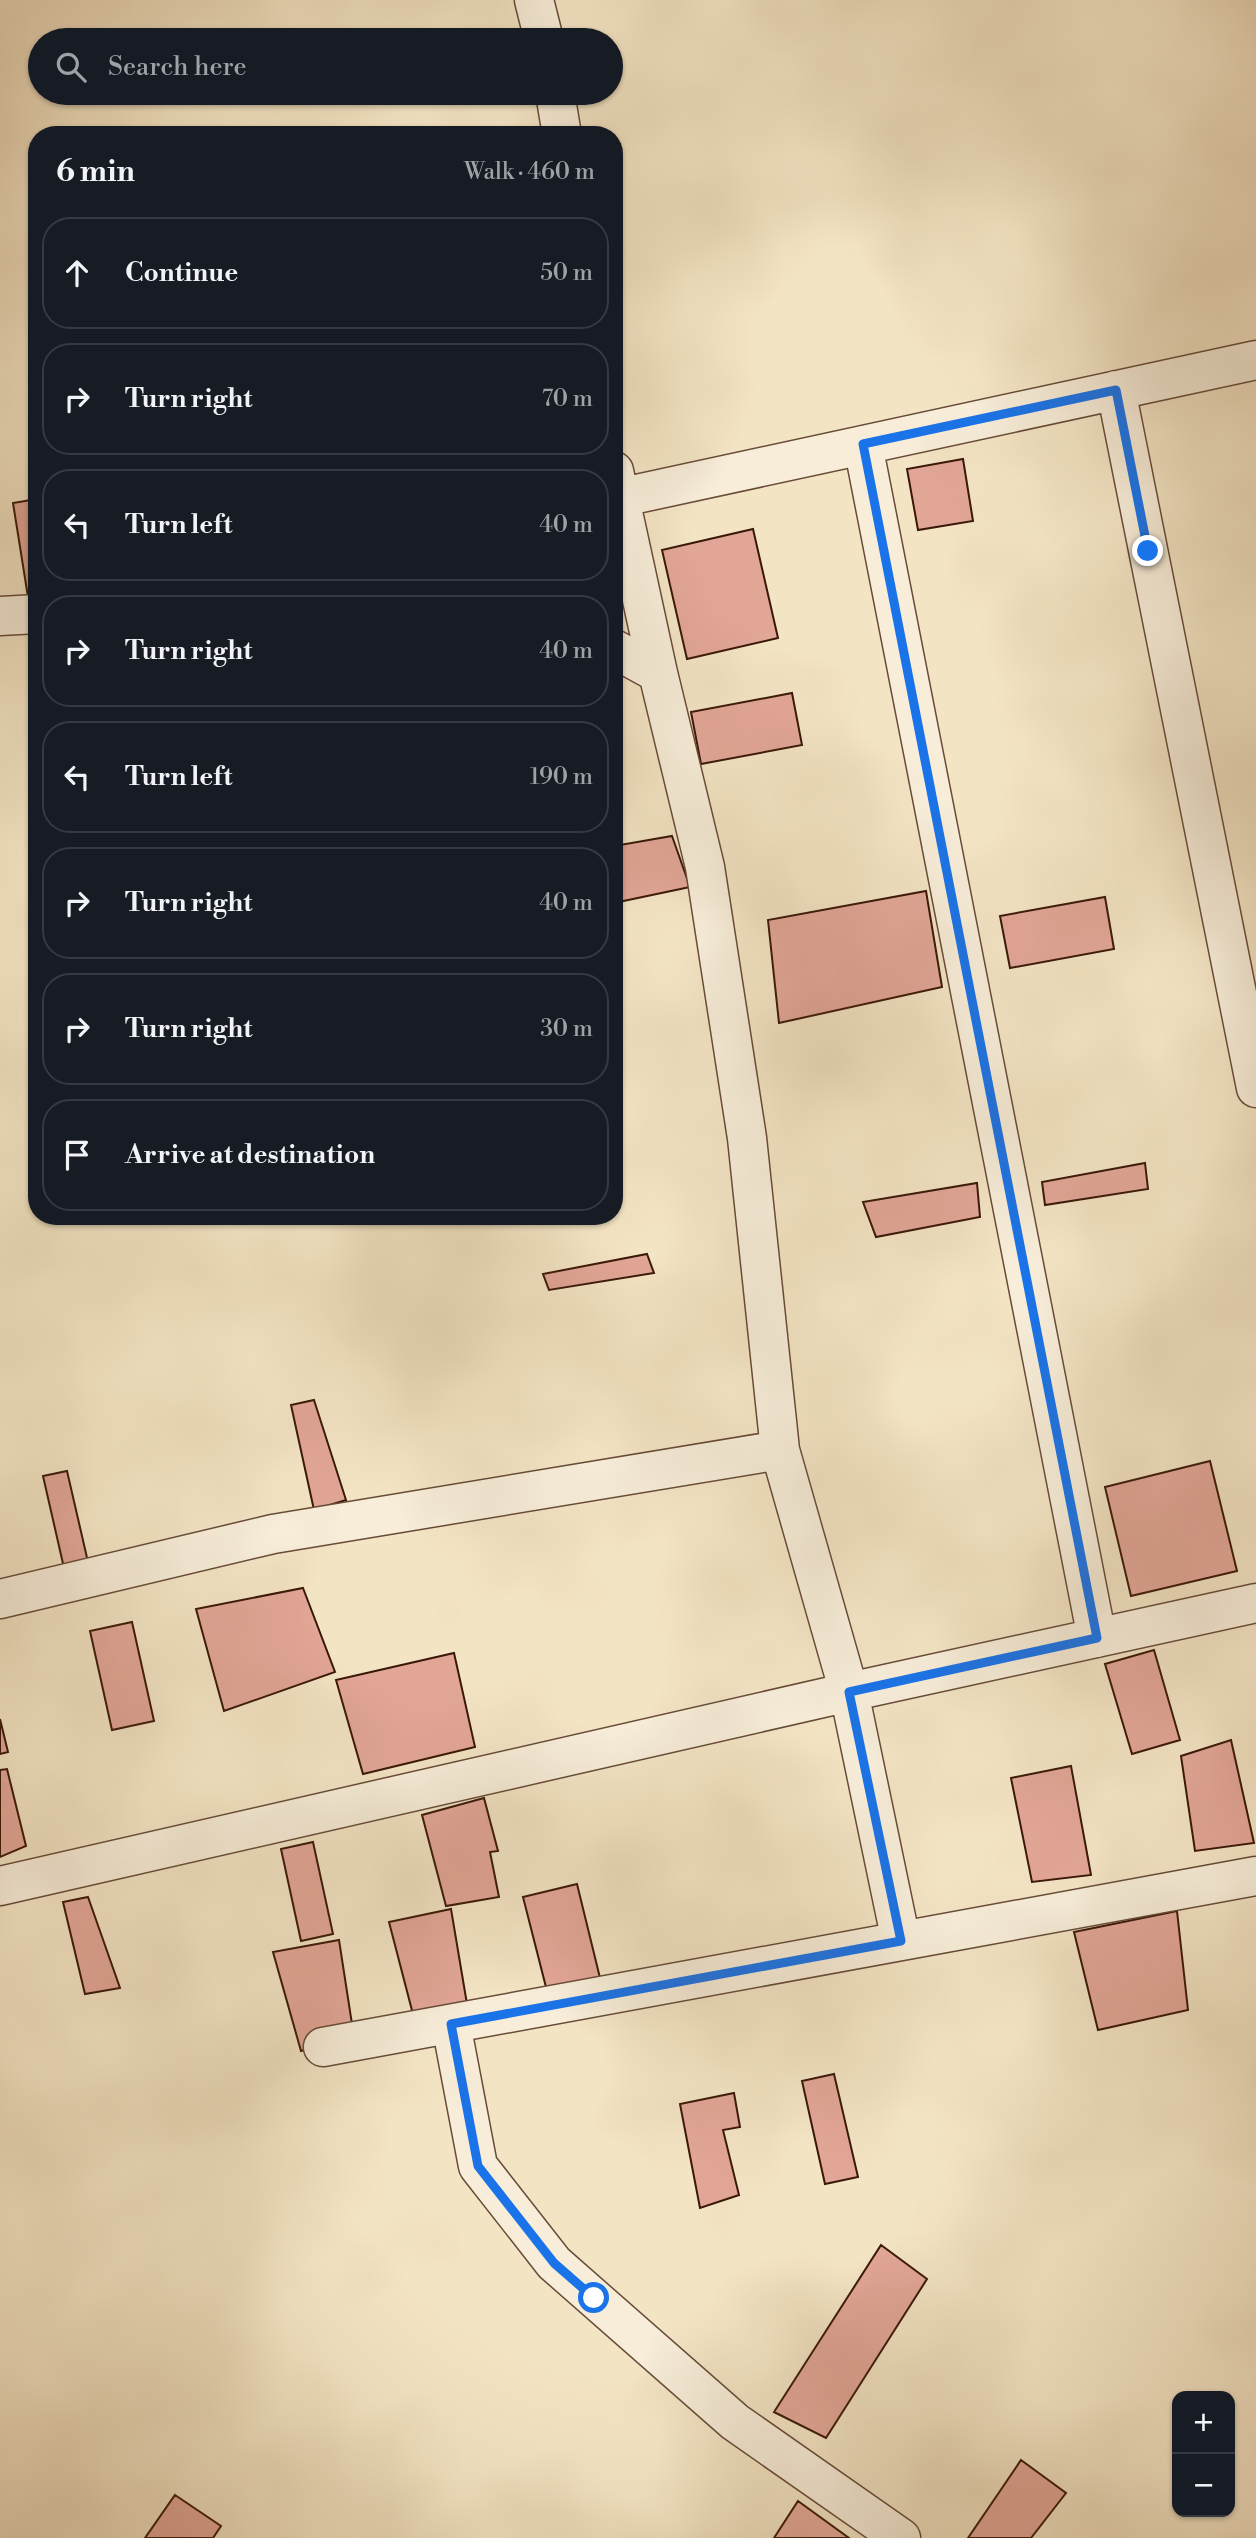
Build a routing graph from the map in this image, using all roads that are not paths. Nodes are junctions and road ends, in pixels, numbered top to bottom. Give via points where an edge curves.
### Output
1 (534, 0) edge
2 (541, 28) edge
3 (557, 105) edge
4 (560, 126) edge
5 (1256, 360) edge
6 (1116, 390) junction
7 (863, 444) junction
8 (623, 483) edge
9 (623, 516) edge
10 (28, 614) edge
11 (0, 616) edge
12 (623, 654) edge
13 (658, 673) junction
14 (1256, 1087) edge
15 (780, 1450) junction
16 (0, 1599) edge
17 (1256, 1603) edge
18 (1097, 1638) junction
19 (849, 1692) junction
20 (1256, 1876) edge
21 (0, 1886) edge
22 (901, 1941) junction
23 (451, 2024) junction
24 (323, 2047) dead end
25 (901, 2538) edge

1 - 2 street
3 - 4 street
5 - 6 street
6 - 7 street
6 - 14 street
7 - 8 street
7 - 18 street
9 - 13 street
10 - 11 street
12 - 13 street
13 - 15 street via 705,867 747,1138
15 - 16 street via 273,1534
15 - 19 street
17 - 18 street
18 - 19 street
19 - 21 street
19 - 22 street
20 - 22 street
22 - 23 street
23 - 24 street
23 - 25 street via 478,2166 554,2263 735,2422

